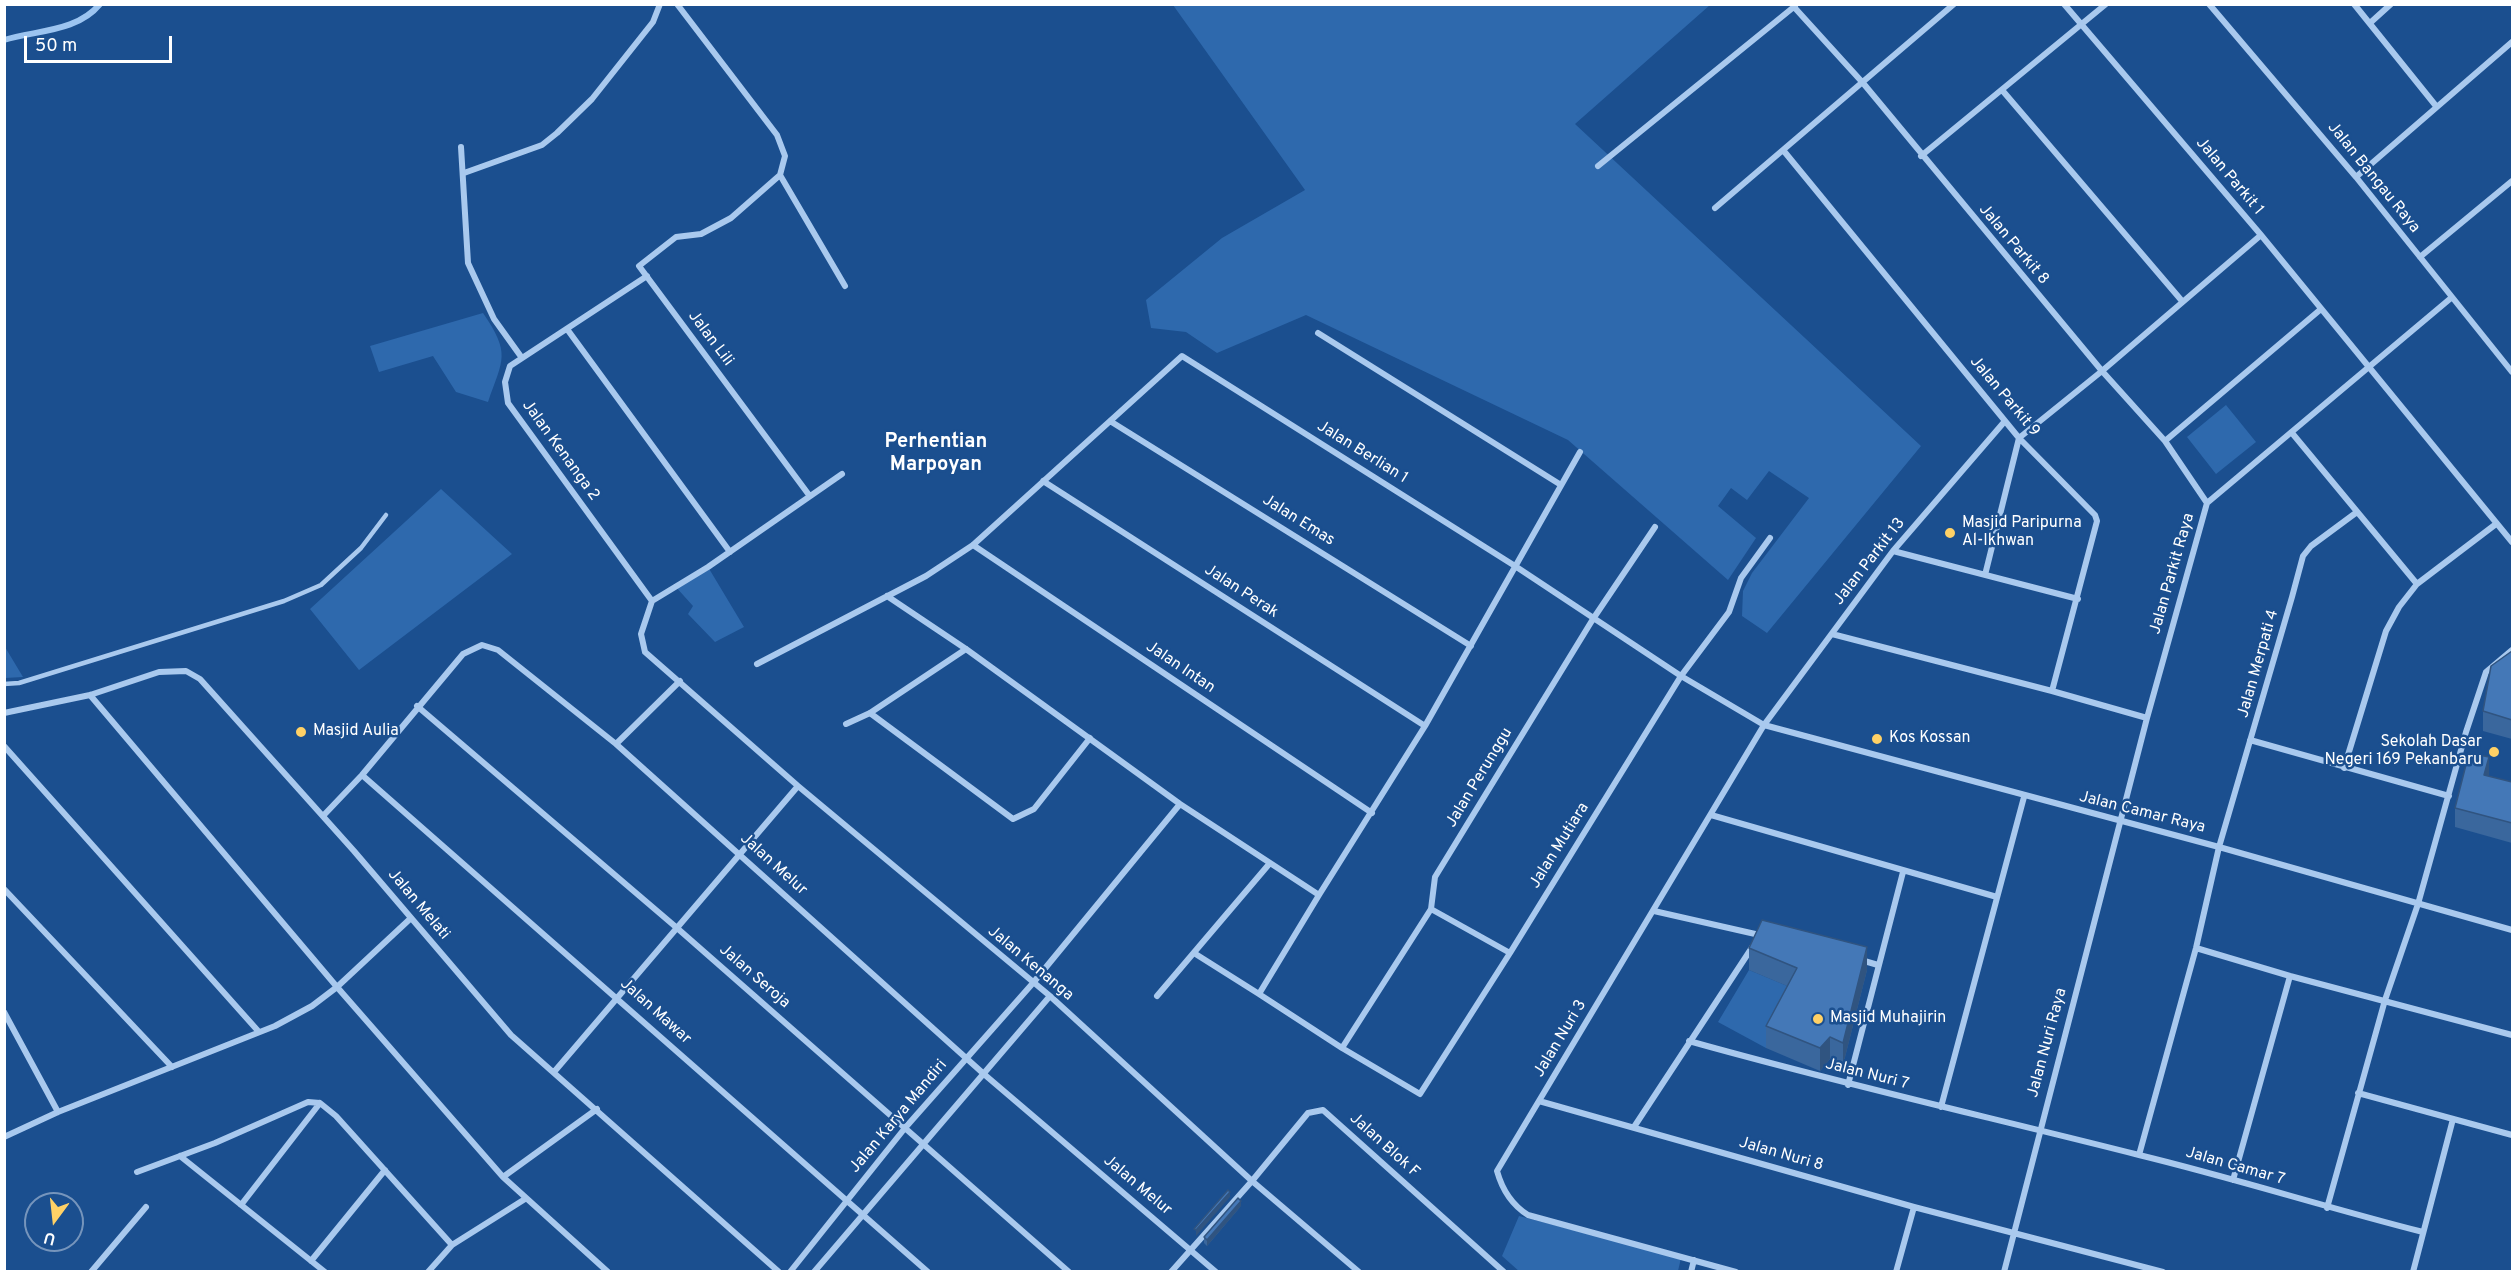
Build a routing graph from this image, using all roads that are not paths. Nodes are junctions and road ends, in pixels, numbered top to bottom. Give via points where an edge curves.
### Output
1 (660, 4) edge
2 (676, 4) edge
3 (1954, 4) edge
4 (2064, 4) edge
5 (2106, 4) edge
6 (2209, 4) edge
7 (2354, 4) edge
8 (2391, 4) edge
9 (1795, 6) edge
10 (2370, 23) junction
11 (2081, 24) junction
12 (2512, 42) edge
13 (1863, 83) junction
14 (2002, 90) junction
15 (2436, 106) junction
16 (462, 147) dead end
17 (1783, 150) junction
18 (1921, 156) junction
19 (1598, 166) dead end
20 (464, 173) junction
21 (780, 175) junction
22 (2356, 177) junction
23 (2512, 181) edge
24 (1715, 208) dead end
25 (2261, 235) junction
26 (2420, 257) junction
27 (647, 276) junction
28 (845, 286) dead end
29 (2451, 298) junction
30 (2182, 301) junction
31 (2321, 309) junction
32 (567, 329) junction
33 (1318, 333) dead end
34 (522, 358) junction
35 (2370, 368) junction
36 (2102, 371) junction
37 (2512, 372) edge
38 (2005, 421) junction
39 (1110, 422) junction
40 (2292, 433) junction
41 (2019, 438) junction
42 (2165, 441) junction
43 (1580, 452) dead end
44 (842, 474) dead end
45 (1043, 481) junction
46 (1561, 485) junction
47 (809, 495) junction
48 (2207, 503) junction
49 (2357, 512) junction
50 (386, 515) dead end
51 (2496, 524) junction
52 (1655, 527) dead end
53 (1770, 538) dead end
54 (2512, 542) edge
55 (973, 545) junction
56 (1893, 551) junction
57 (730, 552) junction
58 (1515, 566) junction
59 (1986, 575) junction
60 (2417, 584) junction
61 (887, 596) junction
62 (2078, 599) junction
63 (652, 601) junction
64 (1593, 619) junction
65 (1832, 633) junction
66 (1472, 646) junction
67 (966, 649) junction
68 (2512, 650) edge
69 (757, 664) dead end
70 (1681, 676) junction
71 (680, 681) junction
72 (4, 684) edge
73 (2052, 691) junction
74 (90, 695) junction
75 (417, 706) junction
76 (4, 713) edge
77 (870, 713) junction
78 (2147, 718) junction
79 (846, 724) dead end
80 (1764, 725) junction
81 (1425, 726) junction
82 (1090, 738) junction
83 (2250, 740) junction
84 (616, 744) junction
85 (4, 746) edge
86 (2344, 768) junction
87 (362, 775) junction
88 (798, 786) junction
89 (2449, 796) junction
90 (2024, 797) junction
91 (1180, 804) junction
92 (1372, 813) junction
93 (1711, 815) junction
94 (323, 816) junction
95 (2121, 822) junction
96 (2219, 847) junction
97 (741, 853) junction
98 (1270, 863) junction
99 (1903, 872) junction
100 (4, 889) edge
101 (1319, 895) junction
102 (1997, 897) junction
103 (2418, 904) junction
104 (1431, 909) junction
105 (1654, 911) junction
106 (411, 918) junction
107 (677, 928) junction
108 (2512, 930) edge
109 (1760, 935) junction
110 (1770, 938) edge
111 (2196, 948) junction
112 (1510, 952) junction
113 (1194, 953) junction
114 (1856, 959) edge
115 (1878, 965) junction
116 (2290, 976) junction
117 (1033, 983) junction
118 (337, 987) junction
119 (1259, 994) junction
120 (1050, 996) junction
121 (1158, 996) dead end
122 (618, 997) junction
123 (2385, 1000) junction
124 (4, 1012) edge
125 (259, 1032) junction
126 (2512, 1035) edge
127 (1689, 1041) junction
128 (1342, 1048) junction
129 (967, 1058) junction
130 (172, 1067) junction
131 (554, 1072) junction
132 (985, 1074) junction
133 (1848, 1085) junction
134 (2358, 1093) junction
135 (1539, 1101) junction
136 (320, 1103) junction
137 (1941, 1107) junction
138 (597, 1108) junction
139 (58, 1112) junction
140 (2453, 1119) junction
141 (1634, 1127) junction
142 (905, 1128) junction
143 (2038, 1131) junction
144 (2512, 1135) edge
145 (4, 1137) edge
146 (924, 1142) junction
147 (2139, 1155) junction
148 (180, 1156) junction
149 (385, 1170) junction
150 (137, 1172) dead end
151 (503, 1177) junction
152 (1252, 1180) junction
153 (2233, 1180) junction
154 (525, 1199) junction
155 (847, 1201) junction
156 (242, 1205) junction
157 (146, 1207) dead end
158 (1914, 1207) junction
159 (2327, 1208) junction
160 (863, 1216) junction
161 (2016, 1232) junction
162 (2424, 1232) junction
163 (452, 1245) junction
164 (1189, 1248) junction
165 (1694, 1260) junction
166 (311, 1261) junction
167 (91, 1272) edge
168 (325, 1272) edge
169 (428, 1272) edge
170 (608, 1272) edge
171 (779, 1272) edge
172 (790, 1272) edge
173 (814, 1272) edge
174 (928, 1272) edge
175 (1069, 1272) edge
176 (1171, 1272) edge
177 (1216, 1272) edge
178 (1359, 1272) edge
179 (1504, 1272) edge
180 (1691, 1272) edge
181 (1736, 1272) edge
182 (1896, 1272) edge
183 (2004, 1272) edge
184 (2163, 1272) edge
185 (2414, 1272) edge

1 - 20 street via 653,22 573,120 542,145
2 - 21 street via 777,135 785,156
3 - 13 street
4 - 11 street, Jalan Parkit 1
5 - 11 street
6 - 22 street, Jalan Bangau Raya
7 - 10 street
8 - 10 street
9 - 13 street, Jalan Parkit 8
9 - 19 street
10 - 15 street
11 - 14 street
11 - 25 street, Jalan Parkit 1
12 - 15 street
13 - 17 street
13 - 18 street, Jalan Parkit 8
14 - 18 street
14 - 30 street
15 - 22 street
16 - 20 street
17 - 24 street
17 - 38 street, Jalan Parkit 9
18 - 36 street, Jalan Parkit 8
20 - 34 street via 468,263 494,319
21 - 27 street via 731,218 701,234 676,237 639,266
21 - 28 street
22 - 26 street, Jalan Bangau Raya
23 - 26 street
25 - 30 street
25 - 31 street, Jalan Parkit 1
26 - 29 street, Jalan Bangau Raya
27 - 32 street
27 - 47 street, Jalan Lili
29 - 35 street, Jalan Parkit Raya
29 - 37 street, Jalan Bangau Raya
30 - 36 street
31 - 35 street, Jalan Parkit 1
31 - 42 street
32 - 34 street, Jalan Kenanga 2
32 - 57 street
33 - 46 street
34 - 63 street, Jalan Kenanga 2 via 510,366 504,382 508,403
35 - 40 street, Jalan Parkit Raya
35 - 51 street, Jalan Parkit 1
36 - 41 street
36 - 42 street, Jalan Parkit 8
38 - 41 street, Jalan Parkit 9
38 - 56 street, Jalan Parkit 13
39 - 45 street, Jalan Berlian 1
39 - 58 street, Jalan Berlian 1 via 1182,356
39 - 66 street, Jalan Emas
40 - 48 street, Jalan Parkit Raya
40 - 49 street
41 - 59 street
41 - 62 street, Jalan Parkit 9 via 2097,518
42 - 48 street, Jalan Parkit 8
43 - 46 street
44 - 47 street
45 - 55 street, Jalan Berlian 1
45 - 81 street, Jalan Perak
46 - 58 street
47 - 57 street
48 - 78 street, Jalan Parkit Raya
49 - 60 street
49 - 83 street, Jalan Merpati 4 via 2302,556
50 - 72 lane via 361,548 321,585 262,608 19,683
51 - 54 street, Jalan Parkit 1
51 - 60 street
52 - 64 street, Jalan Perunggu
53 - 70 street, Jalan Mutiara via 1741,578 1729,612
55 - 61 street, Jalan Berlian 1
55 - 92 street, Jalan Intan
56 - 59 street
56 - 65 street, Jalan Parkit 13
57 - 63 street
58 - 64 street, Jalan Berlian 1
58 - 66 street
59 - 62 street
60 - 86 street via 2386,631
61 - 67 street
61 - 69 street, Jalan Berlian 1
62 - 73 street, Jalan Parkit 9
63 - 71 street, Jalan Kenanga via 641,634 645,652
64 - 70 street, Jalan Berlian 1
64 - 104 street, Jalan Perunggu via 1435,876
65 - 73 street
65 - 80 street, Jalan Parkit 13
66 - 81 street
67 - 77 street
67 - 82 street
68 - 89 street via 2486,672
70 - 80 street, Jalan Berlian 1
70 - 112 street, Jalan Mutiara
71 - 84 street
71 - 88 street, Jalan Kenanga
73 - 78 street
74 - 76 street, Jalan Melati
74 - 94 street, Jalan Melati via 159,672 186,671 200,679
74 - 118 street
75 - 84 street, Jalan Melur via 463,654 482,645 498,650
75 - 87 street, Jalan Melur
75 - 107 street, Jalan Seroja
77 - 79 street
77 - 82 street via 1013,819 1034,809
78 - 95 street, Jalan Parkit Raya
80 - 90 street, Jalan Camar Raya
80 - 93 street, Jalan Nuri 3
81 - 92 street
82 - 91 street
83 - 86 street
83 - 96 street, Jalan Merpati 4
84 - 97 street, Jalan Melur
85 - 125 street
86 - 89 street
87 - 94 street, Jalan Melur
87 - 122 street, Jalan Mawar
88 - 97 street
88 - 117 street, Jalan Kenanga
89 - 103 street
90 - 95 street, Jalan Camar Raya
90 - 102 street
91 - 98 street
91 - 117 street, Jalan Karya Mandiri
92 - 101 street
93 - 99 street
93 - 105 street, Jalan Nuri 3
94 - 106 street, Jalan Melati
95 - 96 street, Jalan Camar Raya
95 - 143 street, Jalan Nuri Raya
96 - 103 street, Jalan Camar Raya
96 - 111 street, Jalan Merpati 4
97 - 107 street
97 - 129 street, Jalan Melur
98 - 101 street
98 - 113 street
99 - 102 street
99 - 115 street
100 - 130 street
101 - 119 street
102 - 137 street
103 - 108 street, Jalan Camar Raya
103 - 123 street
104 - 112 street
104 - 128 street, Jalan Perunggu
105 - 109 street
105 - 135 street, Jalan Nuri 3
106 - 118 street
106 - 131 street, Jalan Melati via 511,1035
107 - 122 street
107 - 142 street, Jalan Seroja
109 - 110 street
109 - 127 street
111 - 116 street
111 - 147 street, Jalan Merpati 4
112 - 128 street, Jalan Mutiara via 1420,1094
113 - 119 street
113 - 121 street
114 - 115 street
115 - 133 street
116 - 123 street
116 - 153 street
117 - 120 street, Jalan Kenanga
117 - 129 street, Jalan Karya Mandiri
118 - 125 street via 312,1006
118 - 151 street
119 - 128 street
120 - 132 street
120 - 152 street, Jalan Kenanga
122 - 131 street
122 - 155 street, Jalan Mawar
123 - 126 street
123 - 134 street
124 - 139 street
125 - 130 street
127 - 133 street, Jalan Nuri 7
127 - 141 street
129 - 132 street, Jalan Melur
129 - 142 street, Jalan Karya Mandiri
130 - 139 street
131 - 138 street, Jalan Melati
132 - 146 street
132 - 164 street, Jalan Melur
133 - 137 street, Jalan Nuri 7
134 - 140 street
134 - 159 street
135 - 141 street, Jalan Nuri 8
135 - 165 street, Jalan Nuri 3 via 1497,1171 1517,1209
136 - 148 street via 294,1106
136 - 149 street
136 - 156 street
137 - 143 street, Jalan Nuri 7
138 - 151 street
138 - 171 street, Jalan Melati
139 - 145 street
140 - 144 street
140 - 162 street
141 - 158 street, Jalan Nuri 8
142 - 146 street, Jalan Seroja
142 - 155 street, Jalan Karya Mandiri
143 - 147 street, Jalan Camar 7
143 - 161 street, Jalan Nuri Raya
146 - 160 street
146 - 175 street, Jalan Seroja
147 - 153 street, Jalan Camar 7
148 - 150 street
148 - 156 street
149 - 163 street
149 - 166 street
151 - 154 street
152 - 164 street
152 - 178 street, Jalan Kenanga
152 - 179 street, Jalan Blok F via 1308,1113 1323,1110
153 - 159 street, Jalan Camar 7
154 - 163 street
154 - 170 street
155 - 160 street, Jalan Mawar
155 - 172 street, Jalan Karya Mandiri
156 - 166 street
157 - 167 street
158 - 161 street, Jalan Nuri 8
158 - 182 street
159 - 162 street, Jalan Camar 7
160 - 173 street
160 - 174 street, Jalan Mawar
161 - 183 street, Jalan Nuri Raya
161 - 184 street, Jalan Nuri 8
162 - 185 street
163 - 169 street
164 - 176 street
164 - 177 street, Jalan Melur
165 - 180 street
165 - 181 street
166 - 168 street

